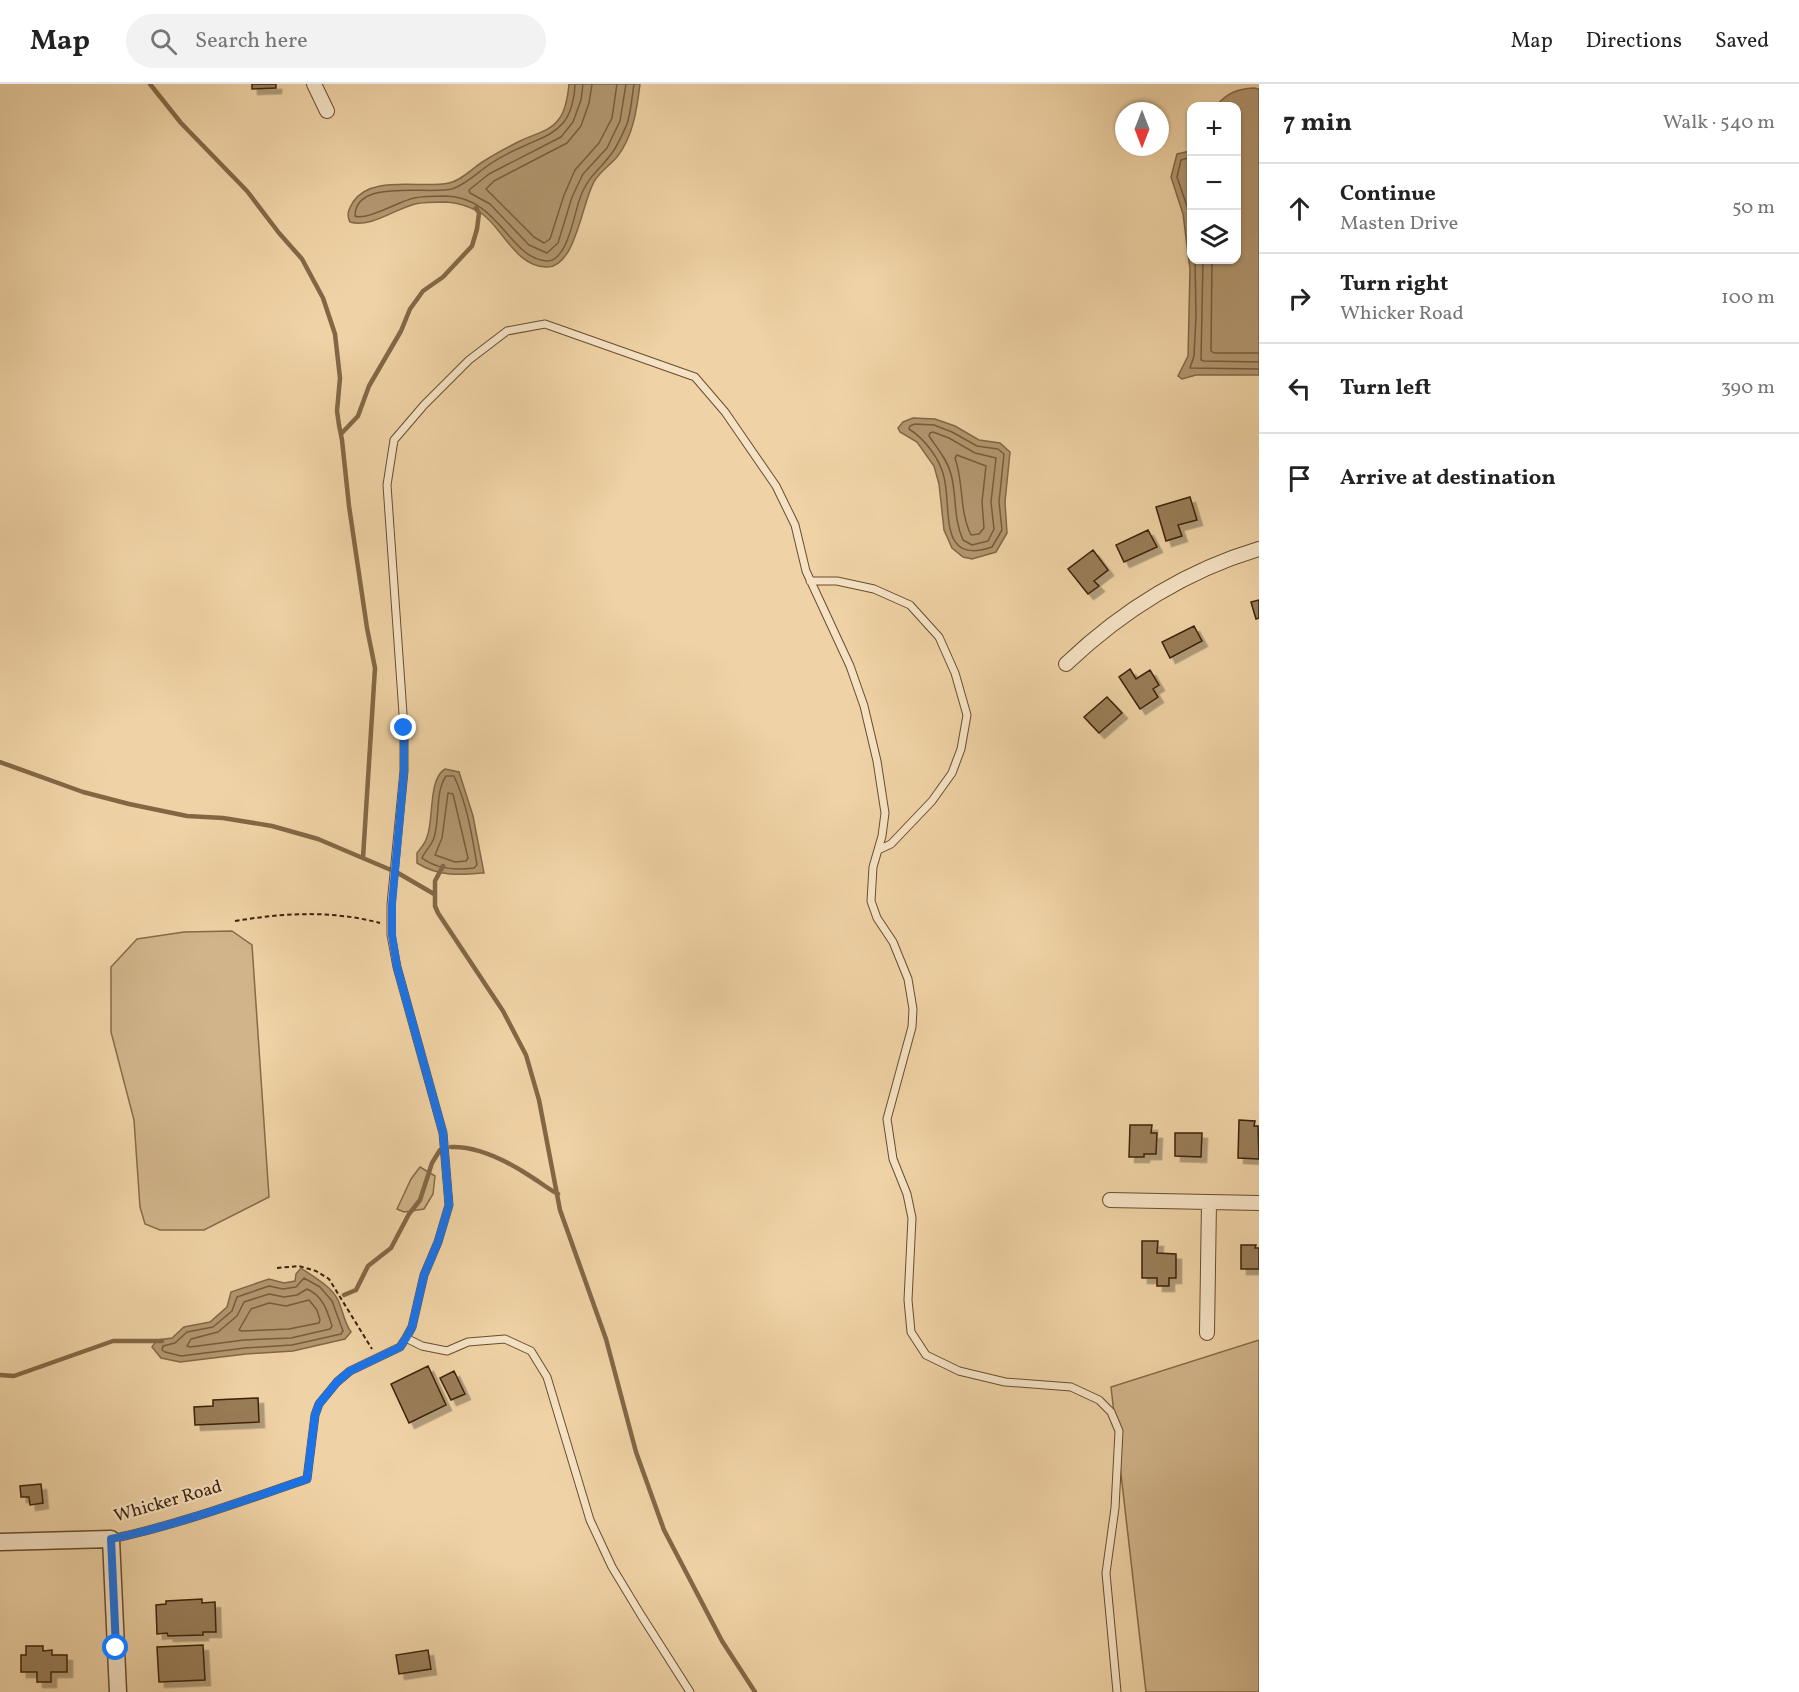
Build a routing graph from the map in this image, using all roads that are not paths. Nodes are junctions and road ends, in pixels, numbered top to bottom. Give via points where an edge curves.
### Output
1 (314, 84) edge
2 (327, 111) dead end
3 (1259, 549) edge
4 (810, 581) junction
5 (1066, 664) dead end
6 (878, 850) junction
7 (1110, 1200) dead end
8 (1209, 1202) junction
9 (1259, 1203) edge
10 (1207, 1333) dead end
11 (406, 1338) junction
12 (111, 1539) junction
13 (0, 1542) edge
14 (118, 1692) edge
15 (690, 1692) edge
16 (1118, 1692) edge

1 - 2 street
3 - 5 street via 1216,564 1161,591 1118,619
4 - 6 lane via 850,666 864,706 885,813
4 - 6 lane via 837,581 874,589 910,606 939,637 967,715 952,773 932,801 891,844
4 - 11 lane via 795,525 776,486 725,411 695,377 545,324 507,331 469,360 394,440 387,485 404,771 392,926 397,967 443,1133 449,1205
6 - 16 lane via 871,900 908,979 913,1009 912,1027 887,1119 893,1159 912,1218 908,1300 911,1332 926,1355 959,1371 1005,1382 1071,1387 1099,1400 1111,1412 1119,1431 1115,1508 1106,1573
7 - 8 street
8 - 9 street
8 - 10 street
11 - 12 lane, Whicker Road via 400,1347 350,1371 319,1404 307,1479 148,1531
11 - 15 lane via 447,1351 468,1342 505,1339 531,1352 547,1377 595,1529 612,1567
12 - 13 street, Whicker Road
12 - 14 street

